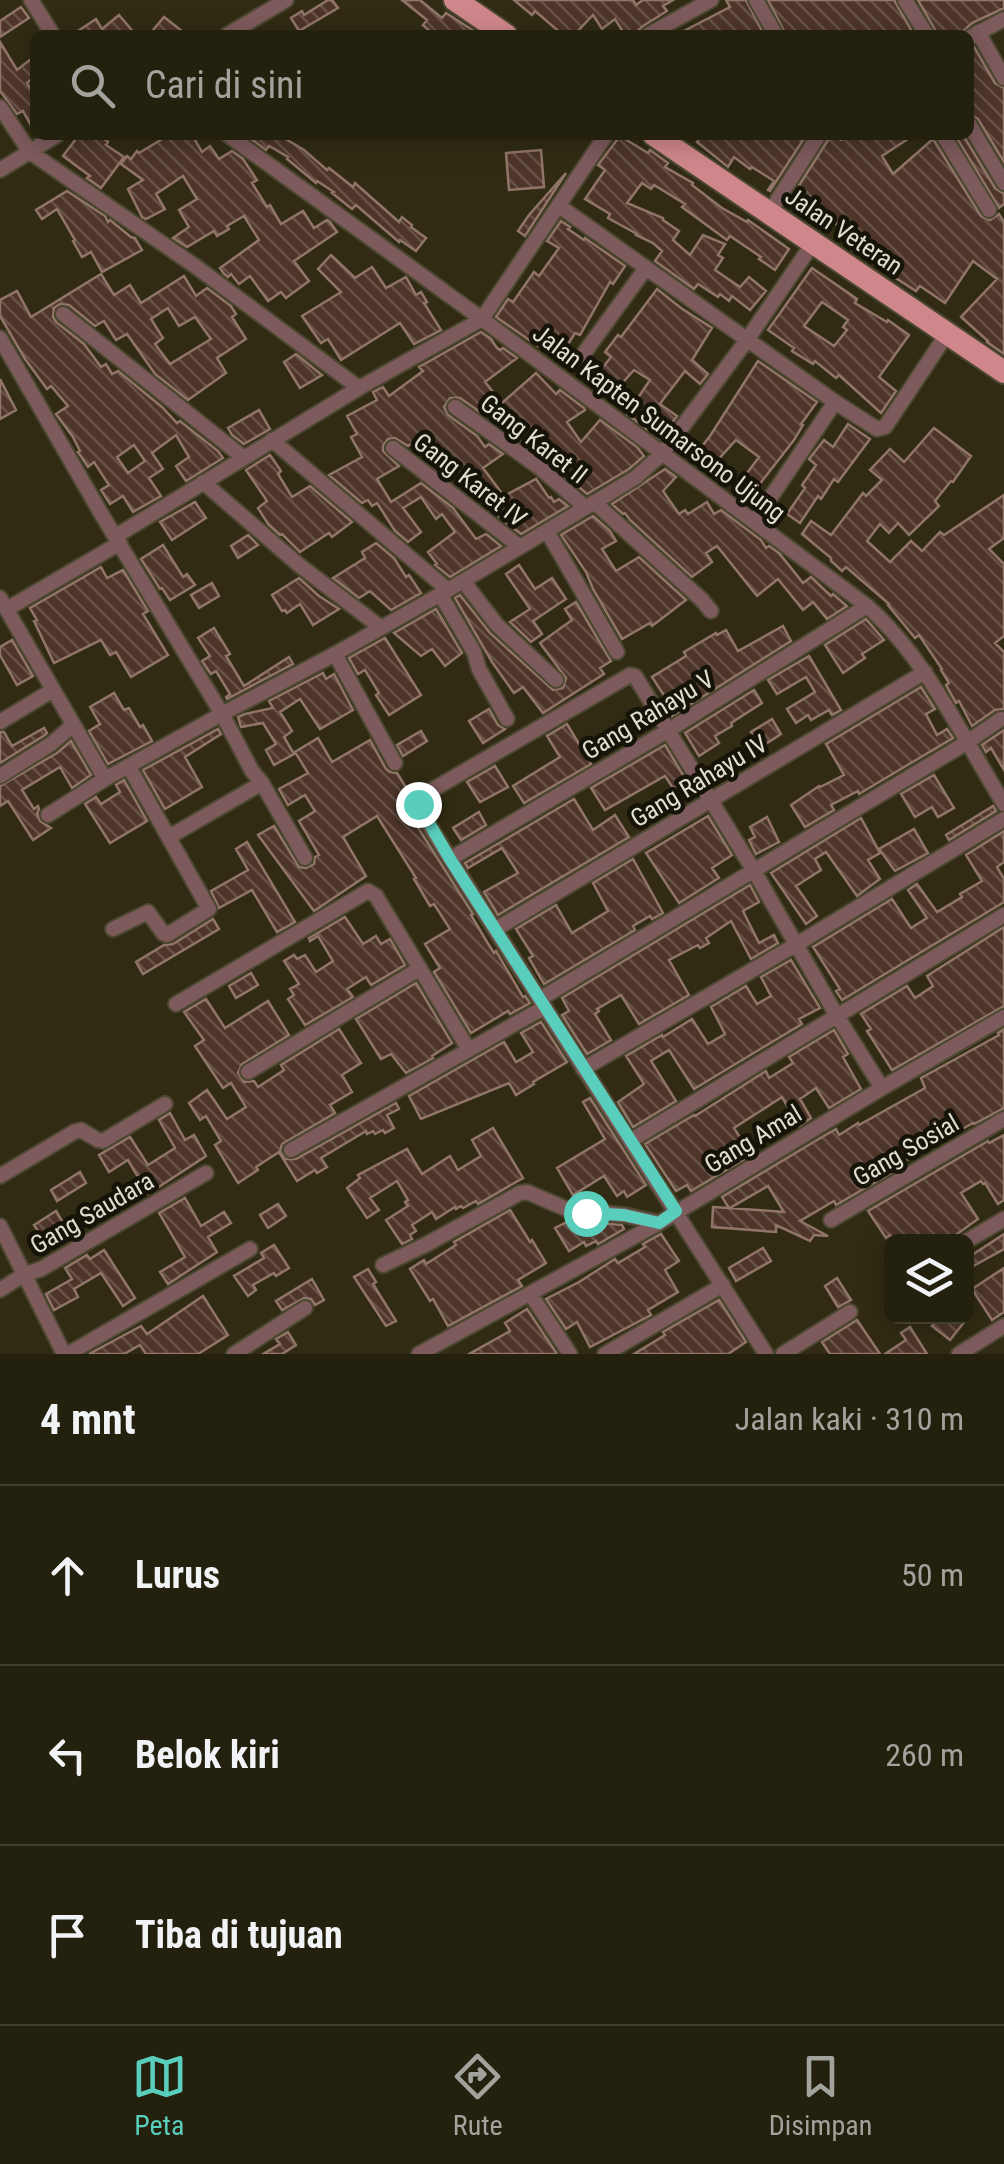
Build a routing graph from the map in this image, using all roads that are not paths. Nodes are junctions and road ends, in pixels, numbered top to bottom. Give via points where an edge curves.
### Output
1 (31, 0) edge
2 (252, 0) edge
3 (286, 0) edge
4 (454, 0) edge
5 (709, 0) edge
6 (756, 0) edge
7 (905, 0) edge
8 (268, 11) junction
9 (1004, 19) edge
10 (49, 30) edge
11 (236, 30) edge
12 (499, 30) edge
13 (657, 30) edge
14 (773, 30) edge
15 (924, 30) edge
16 (974, 35) edge
17 (1004, 78) edge
18 (0, 107) edge
19 (974, 133) edge
20 (49, 140) edge
21 (235, 140) edge
22 (603, 140) edge
23 (661, 140) edge
24 (816, 140) edge
25 (947, 140) edge
26 (30, 152) junction
27 (0, 170) edge
28 (1004, 184) edge
29 (559, 206) junction
30 (989, 210) dead end
31 (768, 213) junction
32 (813, 243) junction
33 (646, 268) junction
34 (63, 314) dead end
35 (482, 318) junction
36 (947, 334) junction
37 (0, 338) edge
38 (747, 340) junction
39 (582, 356) dead end
40 (1004, 372) edge
41 (359, 388) junction
42 (835, 402) junction
43 (456, 406) dead end
44 (272, 440) junction
45 (393, 448) dead end
46 (662, 454) junction
47 (244, 457) junction
48 (203, 482) junction
49 (590, 505) junction
50 (754, 522) junction
51 (546, 531) junction
52 (118, 540) junction
53 (520, 546) junction
54 (463, 581) junction
55 (444, 592) junction
56 (4, 604) edge
57 (868, 606) junction
58 (711, 611) dead end
59 (380, 627) junction
60 (617, 652) dead end
61 (336, 654) junction
62 (925, 672) junction
63 (556, 680) dead end
64 (53, 690) junction
65 (222, 714) junction
66 (507, 719) dead end
67 (1001, 720) dead end
68 (0, 722) edge
69 (73, 724) junction
70 (668, 730) junction
71 (966, 743) junction
72 (395, 763) dead end
73 (129, 766) junction
74 (0, 776) edge
75 (105, 779) junction
76 (262, 783) junction
77 (711, 800) junction
78 (1004, 804) edge
79 (48, 814) dead end
80 (1004, 819) edge
81 (169, 837) junction
82 (305, 858) dead end
83 (450, 859) junction
84 (754, 871) junction
85 (1004, 915) edge
86 (496, 928) junction
87 (113, 929) dead end
88 (797, 944) junction
89 (419, 970) junction
90 (543, 1003) junction
91 (176, 1004) dead end
92 (837, 1016) junction
93 (1004, 1017) edge
94 (469, 1050) junction
95 (583, 1069) junction
96 (248, 1072) dead end
97 (882, 1088) junction
98 (166, 1104) dead end
99 (1004, 1119) edge
100 (630, 1141) junction
101 (291, 1150) dead end
102 (206, 1174) dead end
103 (0, 1176) edge
104 (676, 1211) junction
105 (1004, 1219) edge
106 (831, 1220) dead end
107 (659, 1223) junction
108 (0, 1226) edge
109 (974, 1237) edge
110 (250, 1249) dead end
111 (383, 1264) dead end
112 (24, 1275) junction
113 (724, 1285) junction
114 (0, 1290) edge
115 (532, 1294) junction
116 (306, 1308) dead end
117 (850, 1312) dead end
118 (1004, 1326) edge
119 (66, 1354) edge
120 (234, 1354) edge
121 (419, 1354) edge
122 (570, 1354) edge
123 (604, 1354) edge
124 (766, 1354) edge
125 (783, 1354) edge
126 (960, 1354) edge

1 - 10 street
2 - 8 street
3 - 8 street
4 - 12 main road
5 - 13 street
6 - 14 street
7 - 15 street
8 - 11 street
9 - 16 street
16 - 17 street
18 - 26 street
19 - 28 street
20 - 26 street
21 - 35 street, Jalan Kapten Sumarsono Ujung
22 - 29 street
23 - 31 main road, Jalan Veteran
24 - 31 street
25 - 30 street
26 - 27 street
26 - 41 street
29 - 33 street
29 - 35 street
31 - 32 main road, Jalan Veteran
32 - 36 main road, Jalan Veteran
32 - 38 street
33 - 38 street
33 - 39 street
34 - 47 street
35 - 41 street
35 - 46 street, Jalan Kapten Sumarsono Ujung
36 - 40 main road, Jalan Veteran
36 - 42 street via 882,429
37 - 52 street
38 - 42 street
38 - 46 street
41 - 44 street
42 - 50 street
43 - 49 street, Gang Karet II
44 - 47 street
44 - 55 street
45 - 53 street, Gang Karet IV
46 - 49 street
46 - 50 street, Jalan Kapten Sumarsono Ujung
47 - 48 street
48 - 52 street
48 - 59 street
49 - 51 street
49 - 58 street, Gang Karet II
50 - 57 street, Jalan Kapten Sumarsono Ujung
51 - 53 street
51 - 60 street
52 - 56 street
52 - 65 street
53 - 54 street
54 - 55 street
54 - 63 street via 497,625
55 - 59 street
55 - 66 street
56 - 64 street
57 - 62 street, Jalan Kapten Sumarsono Ujung
57 - 70 street, Gang Rahayu V
59 - 61 street
61 - 65 street
61 - 72 street
62 - 71 street, Jalan Kapten Sumarsono Ujung
62 - 77 street, Gang Rahayu IV
64 - 68 street
64 - 69 street
65 - 73 street
65 - 76 street
67 - 71 street
69 - 74 street
69 - 75 street
70 - 77 street
70 - 83 street, Gang Rahayu V
70 - 83 street via 630,675 420,797 419,809
71 - 78 street, Jalan Kapten Sumarsono Ujung
71 - 84 street
73 - 75 street
73 - 81 street
75 - 79 street
76 - 81 street
76 - 82 street
77 - 84 street
77 - 86 street, Gang Rahayu IV
80 - 88 street
81 - 87 street via 209,910 166,935 148,912
83 - 86 street
84 - 88 street
84 - 90 street
85 - 92 street
86 - 90 street
88 - 92 street
88 - 95 street
89 - 91 street via 368,891
89 - 94 street
89 - 96 street
90 - 94 street
90 - 95 street
92 - 97 street
92 - 100 street
93 - 97 street, Gang Amal
94 - 101 street
95 - 100 street
97 - 104 street, Gang Amal
98 - 103 street via 103,1141 74,1132
99 - 106 street, Gang Sosial
100 - 104 street
102 - 112 street, Gang Saudara
104 - 107 street, Gang Amal
104 - 113 street
105 - 109 street
107 - 111 street via 569,1210 520,1193
107 - 115 street, Gang Amal
108 - 112 street
110 - 119 street
112 - 114 street, Gang Saudara
112 - 119 street
113 - 123 street
113 - 124 street
115 - 121 street, Gang Amal
115 - 122 street
116 - 120 street
117 - 125 street
118 - 126 street

